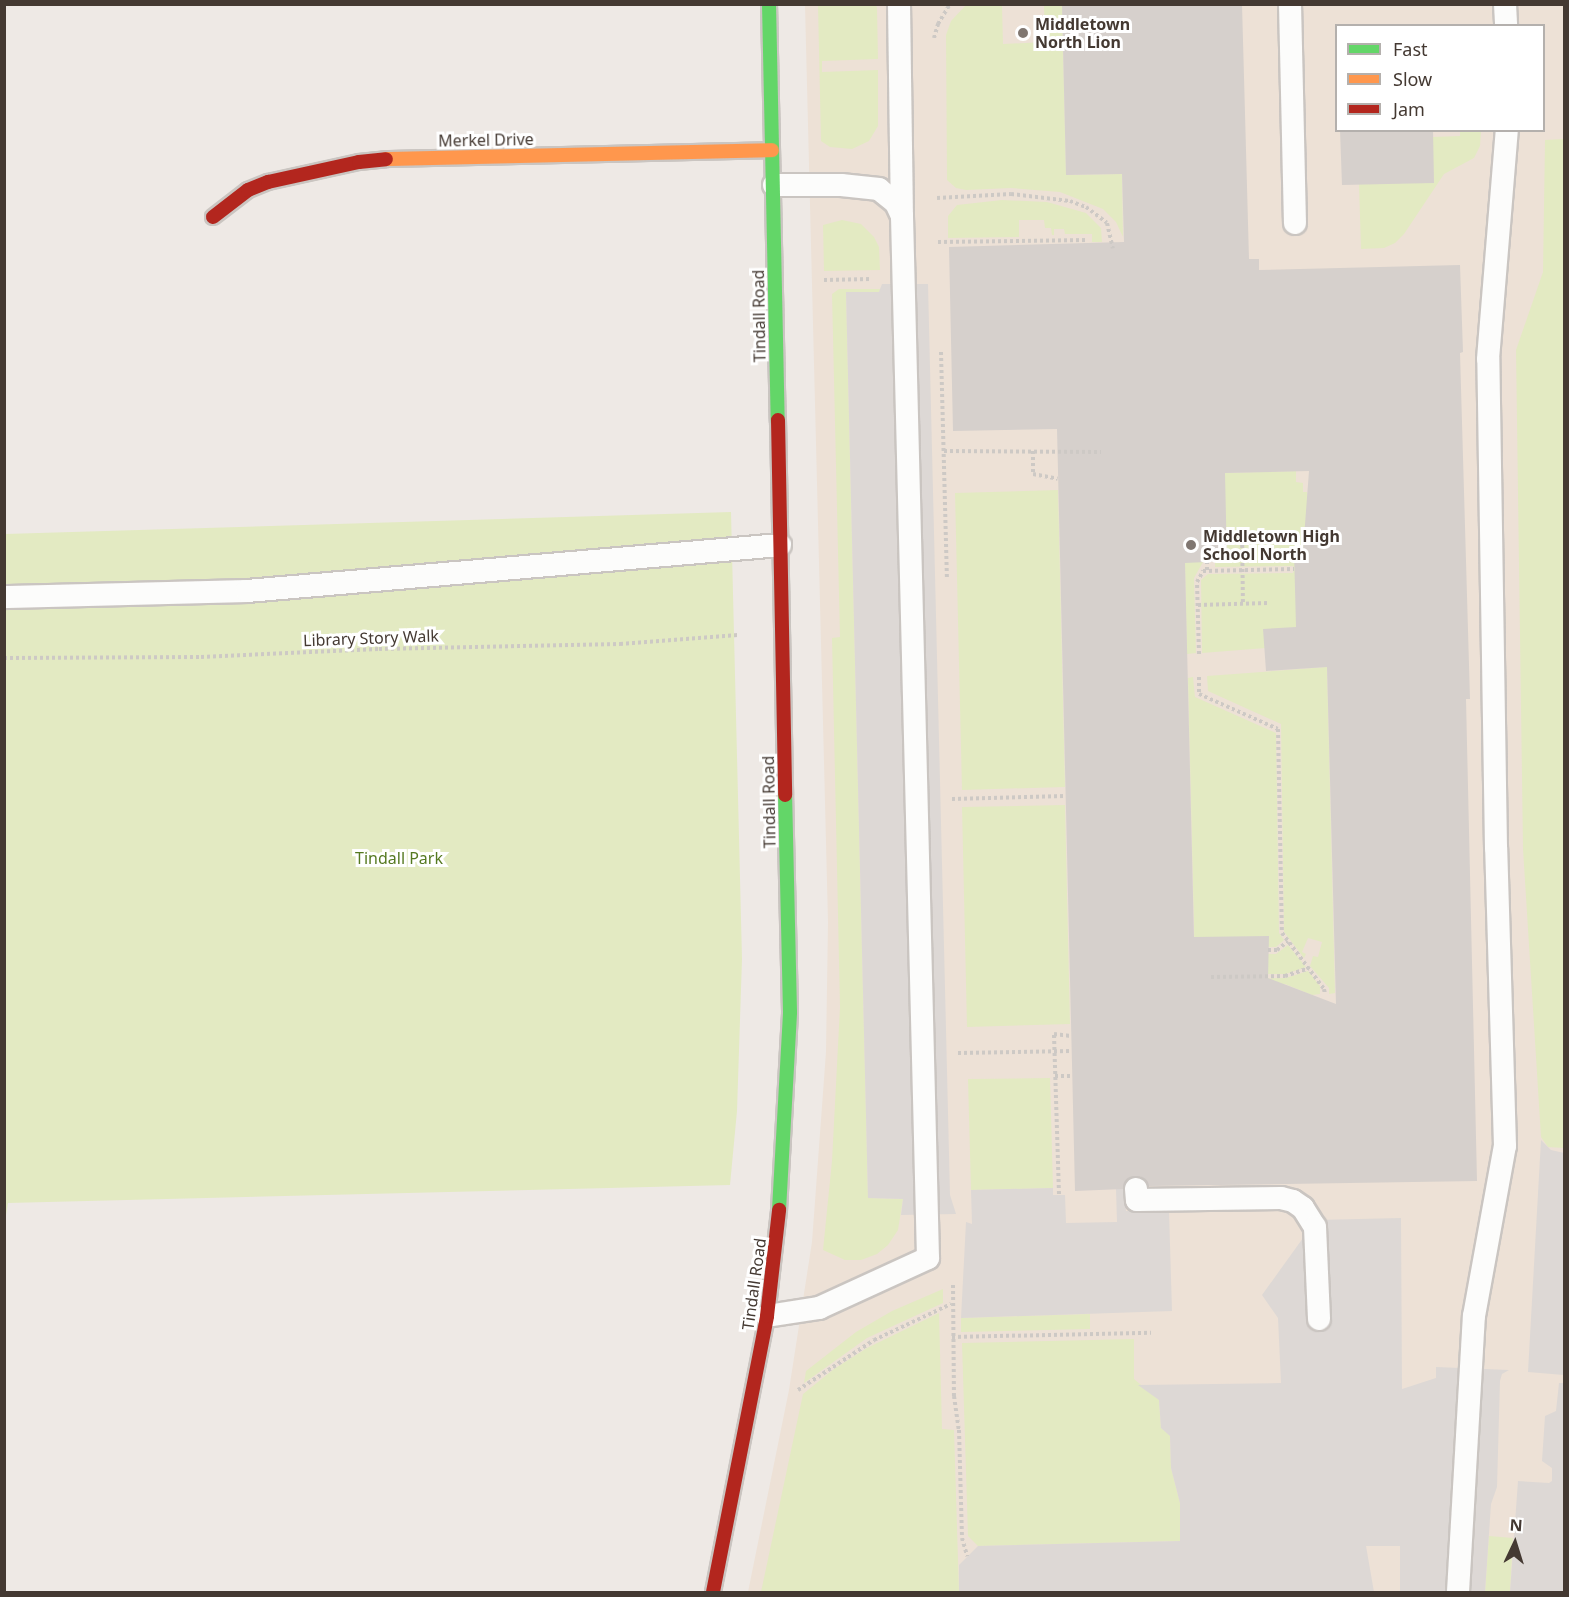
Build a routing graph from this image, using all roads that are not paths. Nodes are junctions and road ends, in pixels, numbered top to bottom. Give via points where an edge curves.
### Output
1 (769, 4) edge
2 (899, 4) edge
3 (1290, 4) edge
4 (1505, 4) edge
5 (1506, 24) edge
6 (1507, 132) edge
7 (772, 150) junction
8 (774, 185) junction
9 (902, 216) junction
10 (213, 217) dead end
11 (1295, 223) dead end
12 (780, 545) junction
13 (4, 597) edge
14 (1136, 1189) dead end
15 (767, 1316) junction
16 (1319, 1319) dead end
17 (713, 1593) edge
18 (1458, 1593) edge

1 - 7 street, Tindall Road
2 - 9 lane
3 - 11 lane
4 - 5 lane
6 - 18 lane via 1488,359 1504,1146 1474,1316
7 - 8 street, Tindall Road
7 - 10 street, Merkel Drive via 359,162 268,182 248,190
8 - 9 lane via 879,189 897,203
8 - 12 street, Tindall Road
9 - 15 lane via 928,1258 819,1308
12 - 13 lane via 247,591
12 - 15 street, Tindall Road via 790,1012 786,1127
14 - 16 lane via 1137,1200 1281,1198 1303,1208 1315,1227
15 - 17 street, Tindall Road

